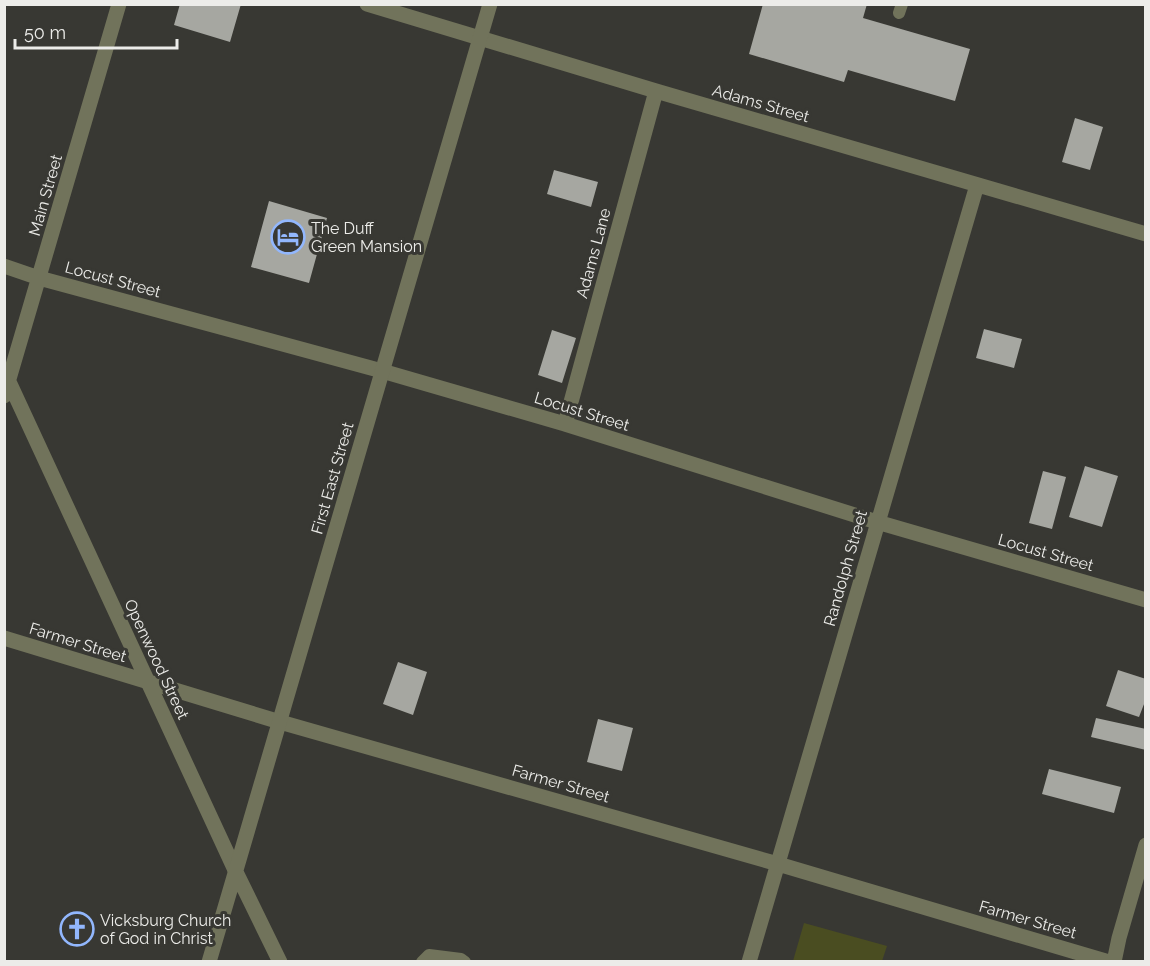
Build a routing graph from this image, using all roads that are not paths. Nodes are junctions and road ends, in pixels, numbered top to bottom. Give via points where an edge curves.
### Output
1 (119, 4) edge
2 (367, 4) edge
3 (490, 4) edge
4 (480, 38) junction
5 (656, 92) junction
6 (977, 185) junction
7 (1146, 234) edge
8 (4, 266) edge
9 (39, 278) junction
10 (382, 372) junction
11 (7, 376) edge
12 (4, 396) edge
13 (565, 424) junction
14 (877, 522) junction
15 (1146, 600) edge
16 (4, 638) edge
17 (148, 682) junction
18 (280, 722) junction
19 (1146, 845) edge
20 (778, 864) junction
21 (235, 870) junction
22 (208, 962) edge
23 (280, 962) edge
24 (422, 962) edge
25 (465, 962) edge
26 (749, 962) edge
27 (1109, 962) edge
28 (1114, 962) edge

1 - 9 street, Main Street
2 - 4 street, Adams Street
3 - 4 street, First East Street
4 - 5 street, Adams Street
4 - 10 street, First East Street
5 - 6 street, Adams Street
5 - 13 street, Adams Lane
6 - 7 street, Adams Street
6 - 14 street, Randolph Street
8 - 9 street, Locust Street
9 - 10 street, Locust Street
9 - 11 street, Main Street
10 - 13 street, Locust Street
10 - 18 street, First East Street
11 - 12 street, Main Street
11 - 17 street, Openwood Street
13 - 14 street, Locust Street
14 - 15 street, Locust Street
14 - 20 street, Randolph Street
16 - 17 street, Farmer Street
17 - 18 street, Farmer Street
17 - 21 street, Openwood Street
18 - 20 street, Farmer Street
18 - 21 street, First East Street
19 - 28 street
20 - 26 street, Randolph Street
20 - 27 street, Farmer Street
21 - 22 street, First East Street
21 - 23 street, Openwood Street
24 - 25 lane via 429,955

